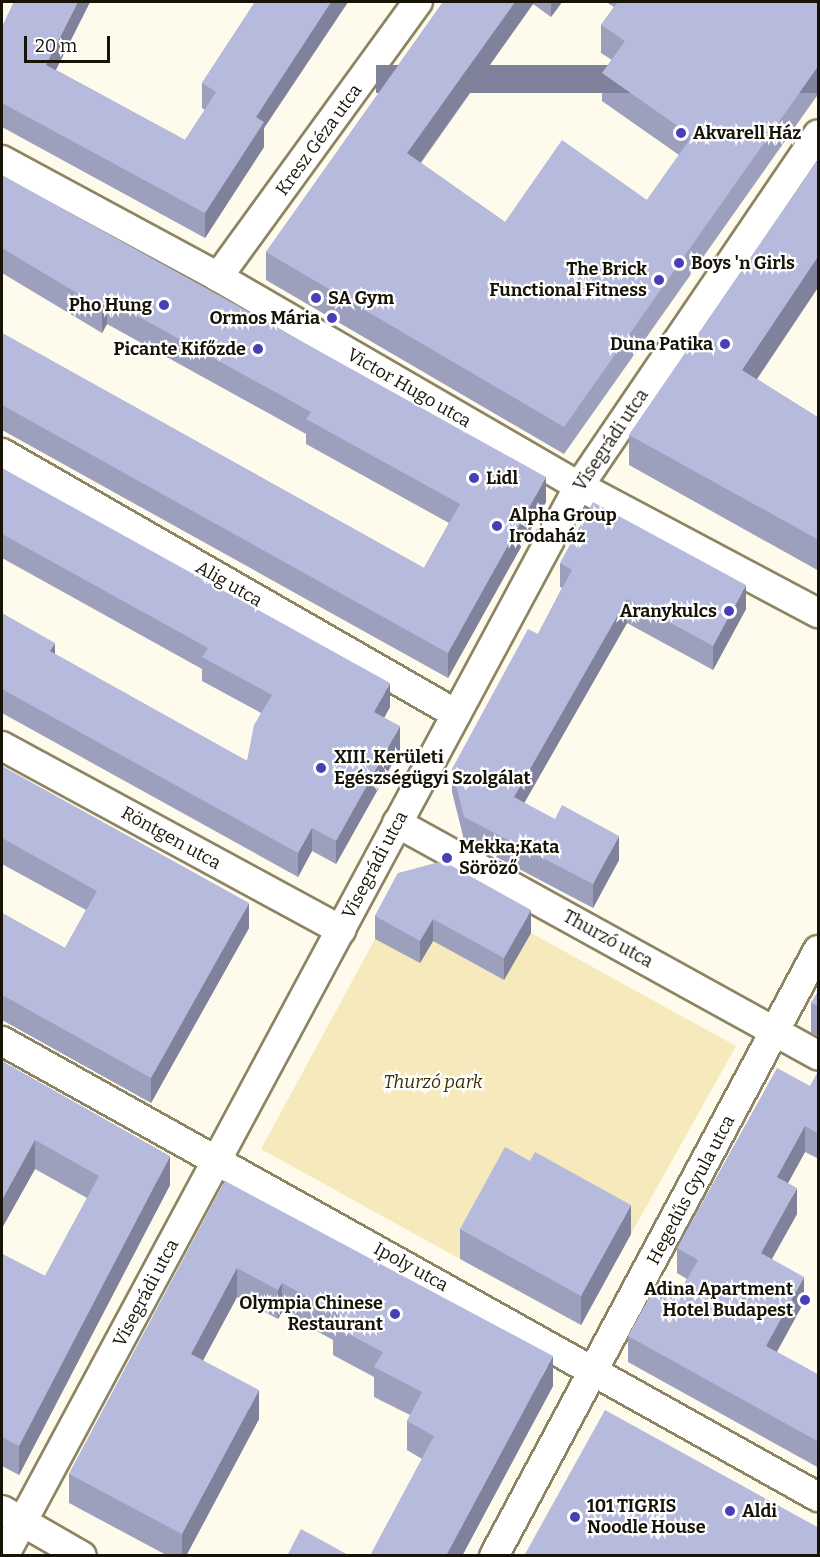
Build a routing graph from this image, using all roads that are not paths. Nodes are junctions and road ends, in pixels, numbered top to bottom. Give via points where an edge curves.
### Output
1 (418, 2) edge
2 (819, 134) edge
3 (2, 160) edge
4 (218, 278) junction
5 (2, 453) edge
6 (579, 486) junction
7 (819, 613) edge
8 (456, 714) junction
9 (2, 746) edge
10 (397, 823) junction
11 (341, 930) junction
12 (819, 950) edge
13 (776, 1031) junction
14 (2, 1041) edge
15 (819, 1055) edge
16 (218, 1160) junction
17 (594, 1372) junction
18 (819, 1497) edge
19 (12, 1516) edge
20 (4, 1556) edge
21 (82, 1556) edge
22 (495, 1556) edge

1 - 4 street, Kresz Géza utca
2 - 6 street, Visegrádi utca
3 - 4 street, Victor Hugo utca
4 - 6 street, Victor Hugo utca
5 - 8 street, Alig utca
6 - 7 street, Victor Hugo utca
6 - 8 street, Visegrádi utca
8 - 10 street, Visegrádi utca
9 - 11 street, Röntgen utca
10 - 11 street, Visegrádi utca
10 - 13 street, Thurzó utca
11 - 16 street, Visegrádi utca
12 - 13 street, Hegedűs Gyula utca
13 - 15 street, Thurzó utca
13 - 17 street, Hegedűs Gyula utca
14 - 16 street, Ipoly utca
16 - 17 street, Ipoly utca
16 - 19 street, Visegrádi utca
17 - 18 street, Ipoly utca
17 - 22 street, Hegedűs Gyula utca
19 - 20 street, Visegrádi utca
19 - 21 street

